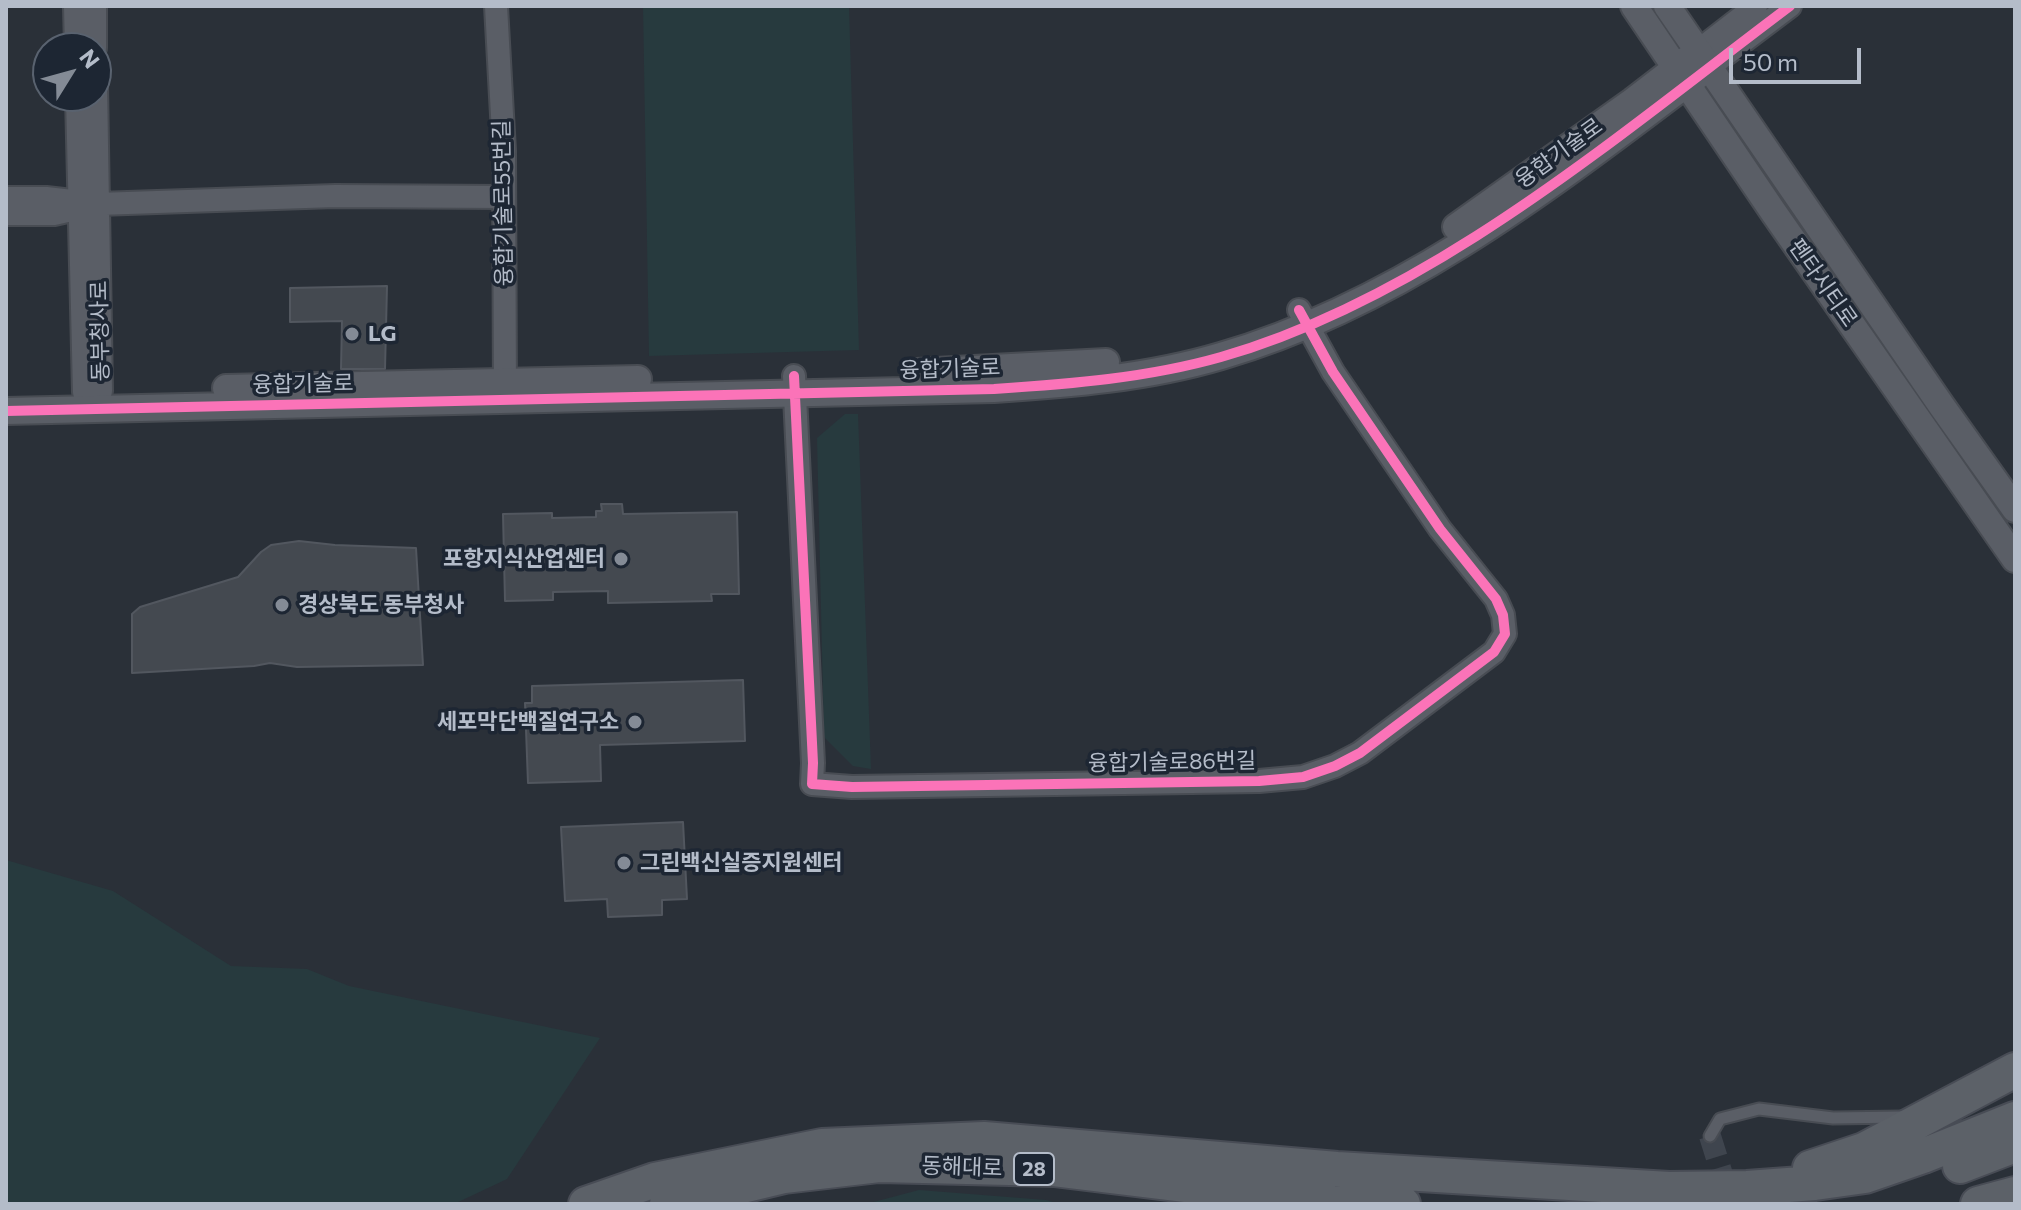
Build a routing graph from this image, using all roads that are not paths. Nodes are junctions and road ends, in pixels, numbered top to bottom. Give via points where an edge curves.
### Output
1 (75, 6) edge
2 (95, 6) edge
3 (496, 6) edge
4 (1634, 6) edge
5 (1667, 6) edge
6 (1756, 6) edge
7 (1790, 6) edge
8 (76, 32) edge
9 (95, 32) edge
10 (1703, 59) junction
11 (1681, 76) junction
12 (78, 112) edge
13 (93, 112) edge
14 (504, 197) junction
15 (6, 198) edge
16 (85, 205) junction
17 (6, 214) edge
18 (1303, 318) junction
19 (795, 385) junction
20 (505, 392) junction
21 (6, 394) edge
22 (92, 397) junction
23 (6, 411) edge
24 (2015, 509) edge
25 (2015, 559) edge
26 (2015, 1070) edge
27 (1927, 1117) junction
28 (2015, 1119) edge
29 (1710, 1136) dead end
30 (2015, 1145) edge
31 (1699, 1189) junction
32 (2015, 1194) edge
33 (586, 1204) edge
34 (667, 1204) edge
35 (1403, 1204) edge
36 (1829, 1204) edge
37 (1978, 1204) edge

1 - 8 street
2 - 9 street
3 - 14 street, 융합기술로55번길
4 - 11 street, 펜타시티로
5 - 10 street, 펜타시티로
6 - 10 street, 융합기술로
7 - 10 street, 융합기술로
10 - 11 street, 융합기술로
10 - 24 street, 펜타시티로
11 - 18 street, 융합기술로 via 1573,169 1451,250 1355,304
11 - 25 street, 펜타시티로
12 - 16 street, 동부청사로
13 - 16 street, 동부청사로
14 - 16 street via 335,196
14 - 20 street, 융합기술로55번길
15 - 16 street
16 - 17 street via 54,214
16 - 22 street, 동부청사로
18 - 19 street, 융합기술로 via 1158,355 1093,364
18 - 19 street, 융합기술로86번길 via 1333,372 1431,516 1496,599 1505,634 1494,652 1360,753 1303,777 812,784
19 - 20 street, 융합기술로
20 - 22 street, 융합기술로
21 - 22 street, 융합기술로
22 - 23 street, 융합기술로
26 - 27 main road
27 - 29 lane via 1833,1118 1759,1109 1720,1119
27 - 31 main road via 1864,1150 1819,1166
28 - 31 main road via 1865,1176
30 - 36 main road
31 - 33 main road via 1337,1169 984,1139 822,1146 655,1180
32 - 37 main road
34 - 35 main road, 동해대로 / 28 via 784,1176 879,1165 1054,1169 1333,1203

